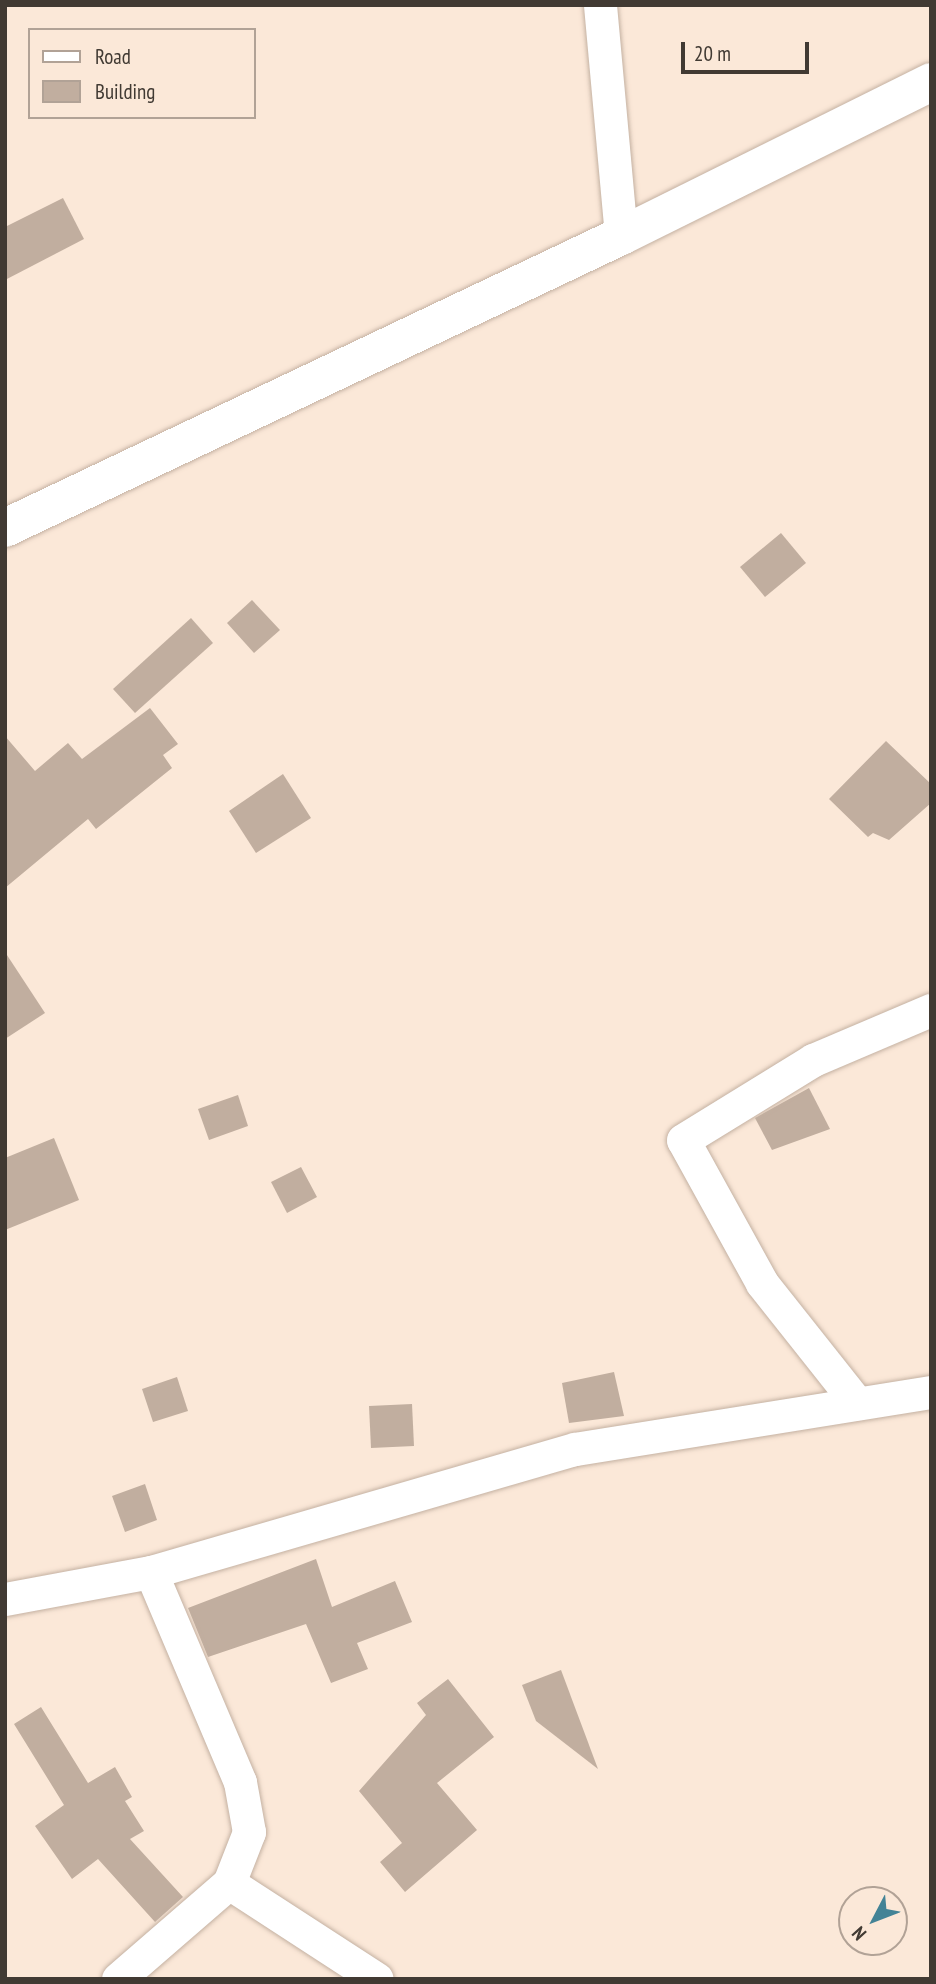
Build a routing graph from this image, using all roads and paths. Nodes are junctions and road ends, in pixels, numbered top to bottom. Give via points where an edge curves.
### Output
1 (600, 5) edge
2 (931, 82) edge
3 (621, 236) junction
4 (5, 527) edge
5 (931, 1010) edge
6 (931, 1392) edge
7 (857, 1403) junction
8 (150, 1572) junction
9 (5, 1599) edge
10 (229, 1884) junction
11 (118, 1979) edge
12 (377, 1979) edge

1 - 3 street
2 - 3 main road
3 - 4 main road
5 - 7 street via 813,1060 682,1140 762,1283
6 - 7 street
7 - 8 street via 575,1449
8 - 9 street
8 - 10 street via 240,1782 249,1832
10 - 11 street
10 - 12 street

